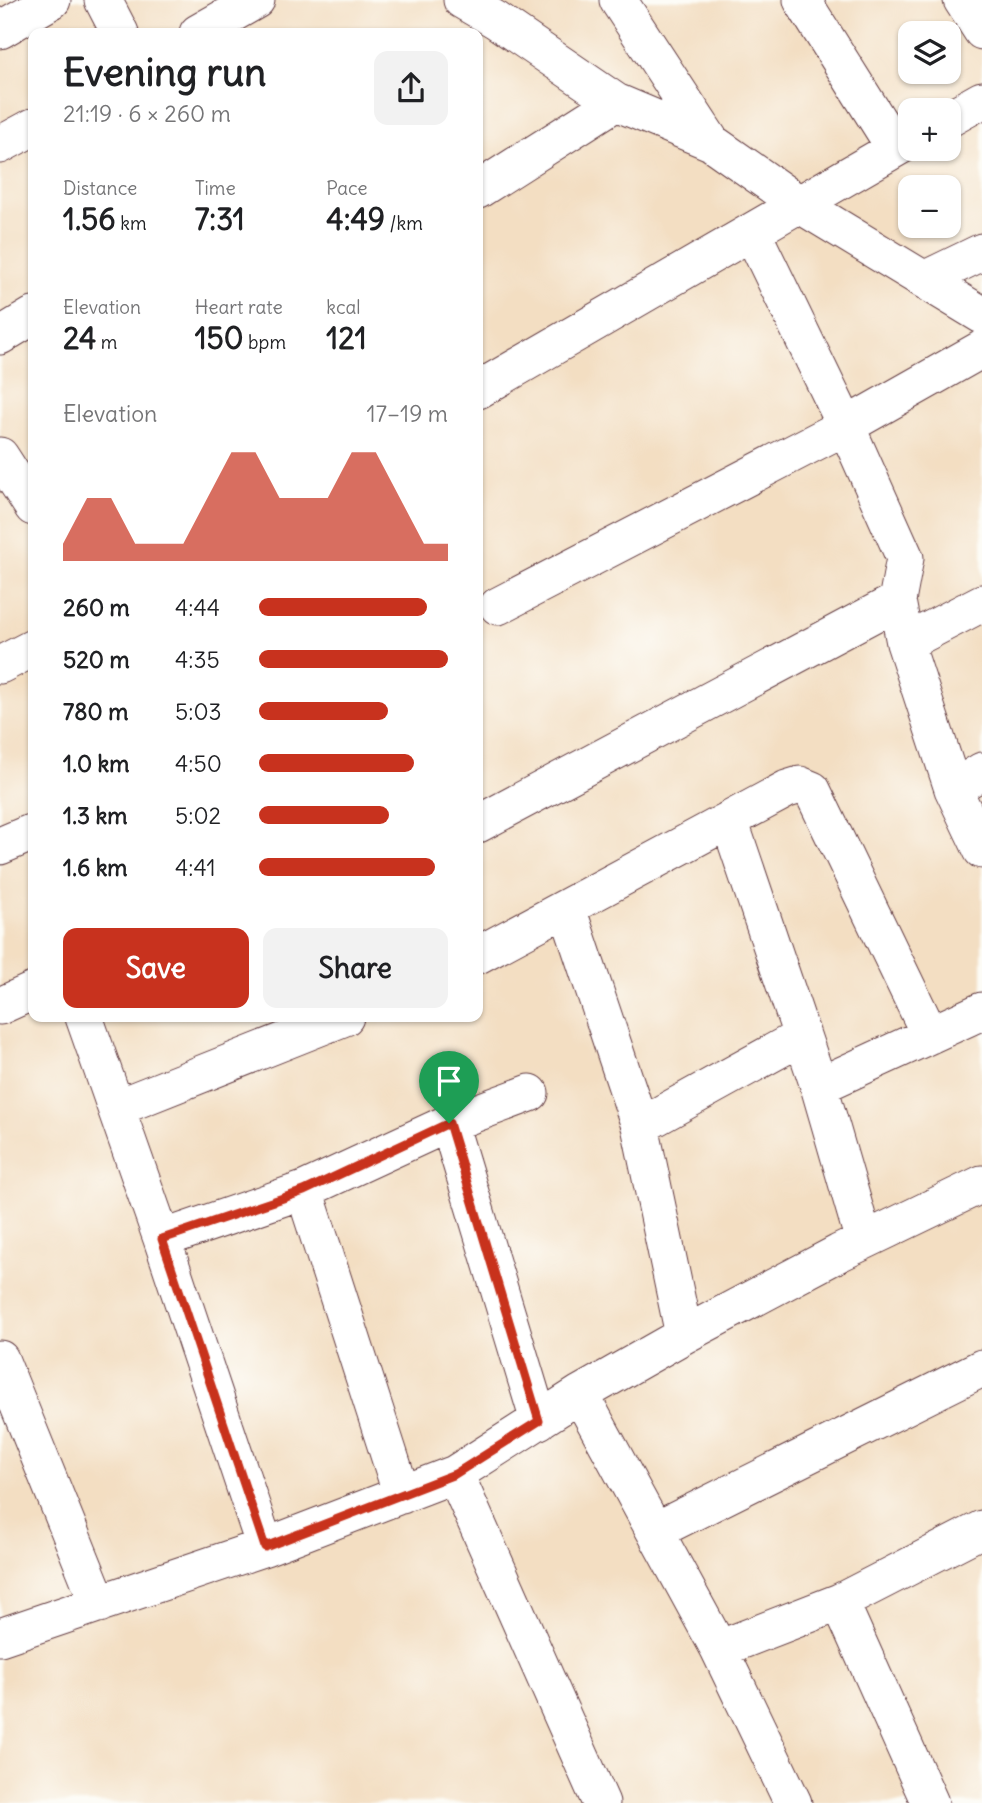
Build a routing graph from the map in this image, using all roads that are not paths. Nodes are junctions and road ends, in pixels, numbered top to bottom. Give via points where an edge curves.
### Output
1 (52, 0) edge
2 (103, 0) edge
3 (256, 0) edge
4 (462, 0) edge
5 (618, 0) edge
6 (802, 0) edge
7 (962, 0) edge
8 (486, 27) edge
9 (117, 28) edge
10 (207, 28) edge
11 (0, 30) edge
12 (982, 31) edge
13 (982, 100) edge
14 (616, 102) junction
15 (961, 112) edge
16 (28, 130) edge
17 (898, 137) edge
18 (711, 142) junction
19 (0, 145) edge
20 (898, 147) edge
21 (483, 187) edge
22 (799, 204) junction
23 (752, 232) junction
24 (982, 252) edge
25 (926, 279) junction
26 (982, 315) edge
27 (28, 319) edge
28 (0, 336) edge
29 (982, 349) edge
30 (483, 387) edge
31 (846, 426) junction
32 (15, 465) edge
33 (28, 495) edge
34 (897, 601) junction
35 (982, 603) edge
36 (498, 606) dead end
37 (905, 643) junction
38 (28, 651) edge
39 (0, 665) edge
40 (968, 780) edge
41 (729, 820) junction
42 (483, 821) edge
43 (28, 833) edge
44 (0, 846) edge
45 (982, 850) edge
46 (567, 908) junction
47 (483, 950) edge
48 (28, 993) edge
49 (0, 1006) edge
50 (982, 1012) edge
51 (86, 1022) edge
52 (332, 1022) edge
53 (930, 1035) junction
54 (801, 1037) junction
55 (819, 1086) junction
56 (530, 1093) dead end
57 (116, 1108) junction
58 (449, 1123) junction
59 (640, 1126) junction
60 (982, 1184) edge
61 (304, 1191) junction
62 (162, 1239) junction
63 (864, 1241) junction
64 (684, 1335) junction
65 (0, 1359) edge
66 (982, 1368) edge
67 (580, 1394) junction
68 (539, 1421) junction
69 (455, 1474) junction
70 (402, 1494) junction
71 (655, 1531) junction
72 (979, 1539) edge
73 (265, 1547) junction
74 (841, 1602) junction
75 (99, 1604) junction
76 (0, 1637) edge
77 (719, 1649) junction
78 (601, 1803) edge
79 (793, 1803) edge
80 (930, 1803) edge

1 - 11 street
2 - 9 street
3 - 10 street
4 - 8 street
5 - 18 street
6 - 17 street
7 - 12 street
8 - 14 street
13 - 15 street
14 - 18 street
14 - 21 street
16 - 19 street
18 - 22 street
20 - 22 street
22 - 23 street
22 - 25 street
23 - 30 street
23 - 31 street
24 - 25 street
25 - 26 street
27 - 28 street
29 - 31 street
31 - 34 street via 905,558
31 - 36 street
32 - 33 street
34 - 37 street
34 - 42 street
35 - 37 street
37 - 40 street
38 - 39 street
40 - 45 street
41 - 46 street
41 - 53 street via 787,789 800,785 812,790
41 - 54 street
43 - 44 street
46 - 47 street
46 - 59 street
48 - 49 street
50 - 53 street
51 - 57 street
52 - 57 street
53 - 55 street
54 - 55 street
54 - 59 street
55 - 63 street
56 - 58 street
57 - 62 street
58 - 61 street
58 - 68 street
59 - 64 street
60 - 63 street
61 - 62 street
61 - 70 street
62 - 73 street
63 - 64 street
64 - 67 street
65 - 75 street
66 - 71 street
67 - 68 street
67 - 71 street
68 - 69 street
69 - 70 street
69 - 78 street
70 - 73 street
71 - 77 street
72 - 74 street
73 - 75 street
74 - 77 street
74 - 80 street
75 - 76 street
77 - 79 street

